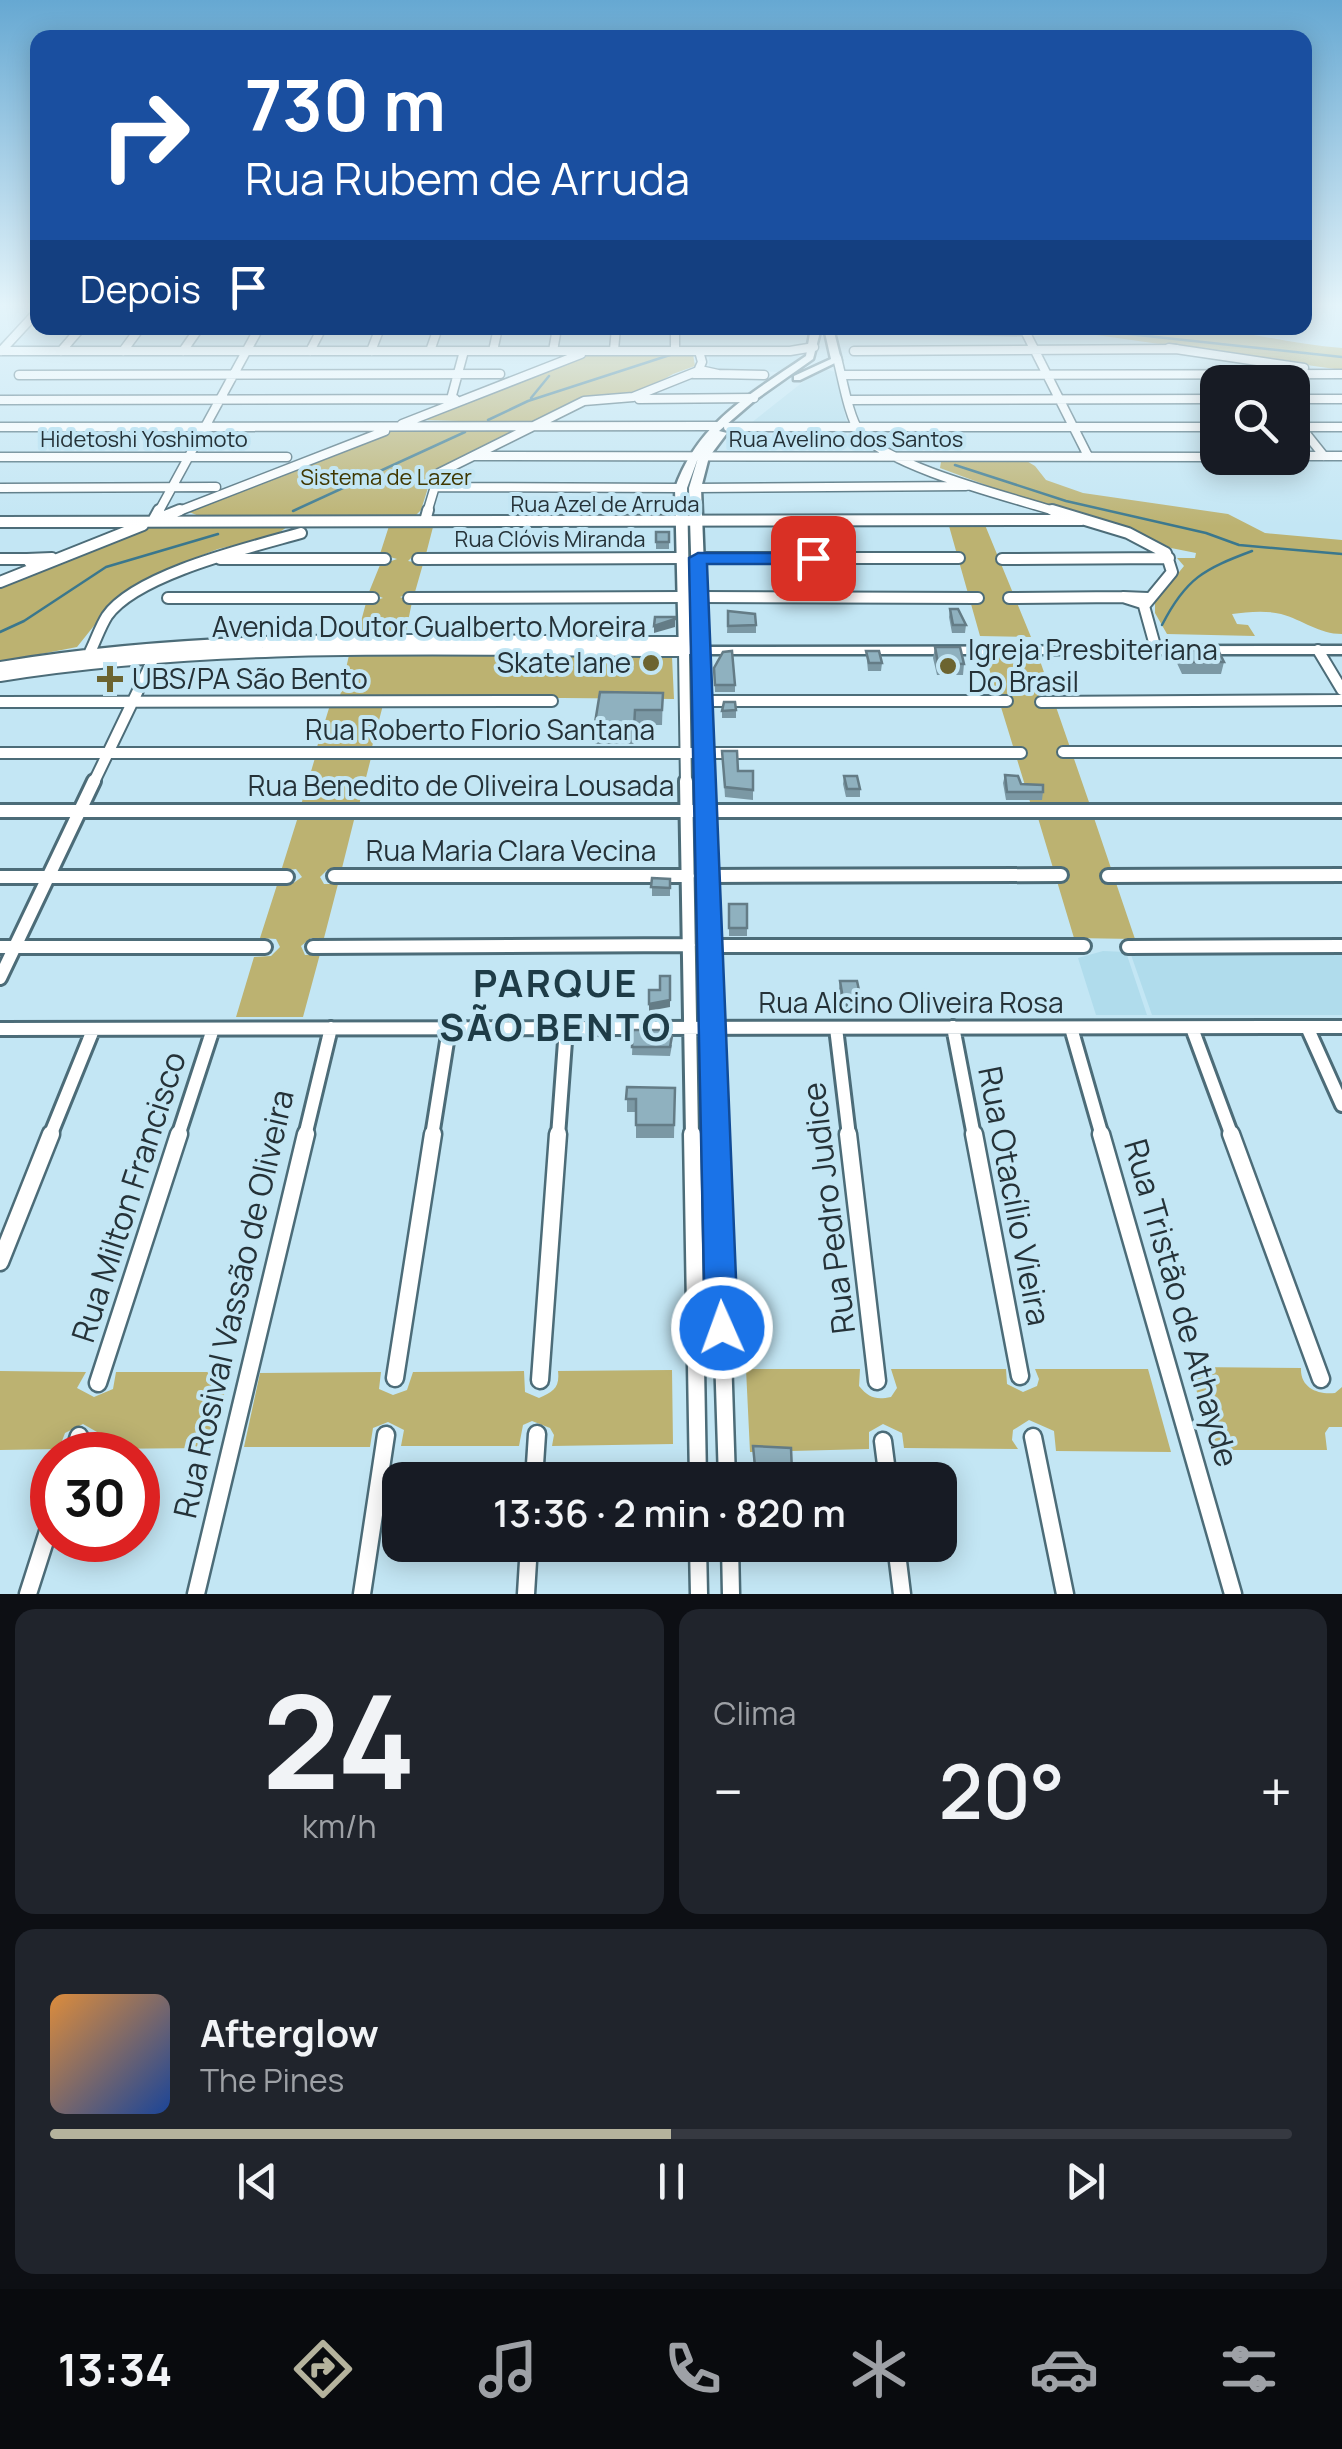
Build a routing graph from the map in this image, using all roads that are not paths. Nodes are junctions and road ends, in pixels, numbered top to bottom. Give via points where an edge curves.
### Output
1 (231, 377) edge
2 (456, 377) edge
3 (678, 377) edge
4 (769, 377) edge
5 (782, 377) edge
6 (795, 377) edge
7 (844, 377) edge
8 (1048, 377) edge
9 (517, 378) edge
10 (776, 382) junction
11 (620, 399) junction
12 (1310, 399) edge
13 (1342, 399) edge
14 (0, 400) edge
15 (216, 400) junction
16 (849, 400) junction
17 (1060, 400) junction
18 (1200, 400) edge
19 (444, 402) junction
20 (754, 402) junction
21 (417, 418) junction
22 (0, 427) edge
23 (202, 427) junction
24 (358, 427) junction
25 (394, 427) junction
26 (429, 427) junction
27 (538, 427) junction
28 (856, 427) junction
29 (1074, 427) junction
30 (1200, 427) edge
31 (1310, 427) edge
32 (1342, 427) edge
33 (722, 428) junction
34 (371, 436) junction
35 (1310, 441) edge
36 (475, 456) junction
37 (691, 456) junction
38 (895, 456) junction
39 (1088, 456) junction
40 (1310, 456) edge
41 (1324, 456) junction
42 (1342, 456) edge
43 (0, 457) edge
44 (186, 457) junction
45 (287, 457) junction
46 (319, 457) junction
47 (704, 457) junction
48 (1200, 457) edge
49 (300, 464) junction
50 (973, 486) junction
51 (0, 488) edge
52 (170, 488) junction
53 (434, 488) junction
54 (680, 488) junction
55 (695, 488) junction
56 (220, 491) junction
57 (1037, 508) junction
58 (178, 512) junction
59 (1082, 520) junction
60 (152, 521) junction
61 (191, 521) junction
62 (303, 521) junction
63 (333, 521) junction
64 (425, 521) junction
65 (1030, 521) junction
66 (0, 522) edge
67 (115, 522) junction
68 (682, 522) junction
69 (697, 522) junction
70 (124, 533) junction
71 (301, 534) junction
72 (231, 554) junction
73 (683, 558) junction
74 (698, 558) junction
75 (959, 558) dead end
76 (1169, 558) junction
77 (0, 559) edge
78 (385, 559) dead end
79 (418, 559) dead end
80 (1002, 559) dead end
81 (31, 564) junction
82 (0, 582) edge
83 (148, 590) junction
84 (683, 597) junction
85 (699, 597) junction
86 (135, 598) junction
87 (168, 598) junction
88 (374, 598) dead end
89 (409, 598) dead end
90 (978, 598) dead end
91 (1008, 598) dead end
92 (1146, 601) junction
93 (1342, 642) edge
94 (1157, 646) junction
95 (1315, 646) junction
96 (684, 647) junction
97 (701, 647) junction
98 (158, 649) junction
99 (1342, 650) edge
100 (90, 652) junction
101 (0, 667) edge
102 (0, 676) edge
103 (1342, 690) edge
104 (1342, 700) edge
105 (552, 701) dead end
106 (702, 701) junction
107 (0, 702) edge
108 (134, 702) junction
109 (1006, 702) dead end
110 (1041, 702) dead end
111 (685, 752) junction
112 (704, 752) junction
113 (1021, 752) dead end
114 (1063, 752) dead end
115 (1342, 752) edge
116 (0, 753) edge
117 (109, 753) junction
118 (80, 811) junction
119 (687, 811) junction
120 (706, 811) junction
121 (1342, 811) edge
122 (0, 812) edge
123 (334, 876) dead end
124 (688, 876) junction
125 (708, 876) junction
126 (1060, 876) dead end
127 (1108, 876) dead end
128 (1342, 876) edge
129 (0, 877) edge
130 (48, 877) junction
131 (287, 877) dead end
132 (689, 945) junction
133 (313, 946) dead end
134 (709, 946) junction
135 (1084, 946) dead end
136 (1342, 946) edge
137 (8, 947) edge
138 (1128, 947) dead end
139 (265, 948) dead end
140 (0, 978) edge
141 (712, 1027) junction
142 (1307, 1027) junction
143 (1342, 1027) edge
144 (331, 1028) junction
145 (566, 1028) junction
146 (690, 1028) junction
147 (836, 1028) junction
148 (953, 1028) junction
149 (1072, 1028) junction
150 (1192, 1028) junction
151 (0, 1029) edge
152 (449, 1029) junction
153 (94, 1030) junction
154 (213, 1030) junction
155 (1342, 1105) edge
156 (0, 1262) edge
157 (696, 1363) junction
158 (723, 1364) junction
159 (1020, 1376) dead end
160 (395, 1378) dead end
161 (1321, 1379) dead end
162 (540, 1380) dead end
163 (877, 1381) dead end
164 (98, 1382) dead end
165 (536, 1434) dead end
166 (386, 1435) dead end
167 (1034, 1438) dead end
168 (883, 1441) dead end
169 (535, 1462) edge
170 (698, 1462) edge
171 (726, 1462) edge
172 (886, 1462) edge
173 (38, 1562) edge
174 (528, 1562) edge
175 (698, 1562) edge
176 (730, 1562) edge
177 (898, 1562) edge
178 (28, 1594) edge
179 (196, 1594) edge
180 (362, 1594) edge
181 (526, 1594) edge
182 (699, 1594) edge
183 (731, 1594) edge
184 (902, 1594) edge
185 (1065, 1594) edge
186 (1233, 1594) edge

1 - 15 street
2 - 19 street
3 - 11 street
4 - 10 street
5 - 10 main road
6 - 20 main road
7 - 16 street
8 - 17 street
9 - 19 street
10 - 20 main road
11 - 20 street
11 - 27 street via 588,400
12 - 13 street
14 - 15 street
15 - 19 street
15 - 23 street
16 - 17 street
16 - 28 street
17 - 18 street
17 - 29 street
19 - 21 street
20 - 33 main road
20 - 33 main road
21 - 25 street
21 - 26 street
22 - 23 street
23 - 24 street
23 - 44 street
24 - 25 street
24 - 34 street
25 - 26 street
25 - 34 street
26 - 27 street
27 - 33 street
27 - 36 street
28 - 29 street
28 - 33 street
28 - 38 street
29 - 30 street
29 - 39 street
31 - 32 street
33 - 37 main road
33 - 47 main road
34 - 46 street
35 - 41 street
36 - 37 street, Rua Avelino dos Santos
36 - 53 street via 439,473
37 - 47 street, Rua Avelino dos Santos
37 - 54 main road
38 - 39 street, Rua Avelino dos Santos
38 - 47 street, Rua Avelino dos Santos
38 - 50 street
39 - 48 street, Rua Avelino dos Santos
40 - 41 street
41 - 42 street
43 - 44 street, Hidetoshi Yoshimoto
44 - 45 street, Hidetoshi Yoshimoto
44 - 52 street
45 - 46 street, Hidetoshi Yoshimoto
45 - 49 street, Hidetoshi Yoshimoto
46 - 49 street
47 - 55 main road
49 - 56 street
50 - 55 street
50 - 57 street
51 - 52 street
52 - 56 street
52 - 60 street
53 - 54 street
53 - 64 street
54 - 68 main road
55 - 69 main road
56 - 58 street
57 - 59 street
57 - 65 street via 1041,516
58 - 60 street
58 - 61 street
59 - 65 street, Rua Azel de Arruda
59 - 76 street via 1138,537
60 - 61 street, Rua Azel de Arruda
60 - 67 street, Rua Azel de Arruda
60 - 70 street
61 - 62 street, Rua Azel de Arruda
62 - 63 street, Rua Azel de Arruda
62 - 71 street
63 - 64 street, Rua Azel de Arruda
63 - 71 street
64 - 68 street, Rua Azel de Arruda
65 - 69 street, Rua Azel de Arruda
66 - 67 street, Rua Azel de Arruda
67 - 70 street
68 - 69 street, Rua Azel de Arruda
68 - 73 main road
69 - 74 main road
70 - 81 street
71 - 72 street
72 - 78 street
72 - 83 street via 180,568
73 - 79 street, Rua Clóvis Miranda
73 - 84 main road
74 - 75 street
74 - 85 main road
76 - 80 street
76 - 92 street via 1170,576
77 - 81 street
81 - 82 street
83 - 86 street
83 - 87 street
84 - 85 main road
84 - 89 street
84 - 96 main road
85 - 90 street
85 - 97 main road
86 - 87 street
86 - 100 street via 108,615
87 - 88 street
91 - 92 street
92 - 94 street
93 - 95 main road, Avenida Doutor Gualberto Moreira
94 - 95 main road, Avenida Doutor Gualberto Moreira
94 - 97 main road, Avenida Doutor Gualberto Moreira
95 - 99 main road, Avenida Doutor Gualberto Moreira
95 - 103 street
96 - 97 main road, Avenida Doutor Gualberto Moreira
96 - 98 street, Avenida Doutor Gualberto Moreira
96 - 111 street
97 - 106 street
98 - 100 street, Avenida Doutor Gualberto Moreira
98 - 102 street, Avenida Doutor Gualberto Moreira
98 - 108 street
100 - 101 street, Avenida Doutor Gualberto Moreira
104 - 110 street
105 - 108 street
106 - 109 street
106 - 112 street
107 - 108 street
108 - 117 street
111 - 112 street, Rua Roberto Florio Santana
111 - 117 street, Rua Roberto Florio Santana
111 - 119 street
112 - 113 street, Rua Roberto Florio Santana
112 - 120 street
114 - 115 street
116 - 117 street, Rua Roberto Florio Santana
117 - 118 street
118 - 119 street, Rua Benedito de Oliveira Lousada
118 - 122 street, Rua Benedito de Oliveira Lousada
118 - 130 street
119 - 120 street, Rua Benedito de Oliveira Lousada
119 - 124 street
120 - 121 street, Rua Benedito de Oliveira Lousada
120 - 125 street
123 - 124 street, Rua Maria Clara Vecina
124 - 132 street
125 - 126 street
125 - 134 street
127 - 128 street
129 - 130 street
130 - 131 street
130 - 137 street
132 - 133 street
132 - 146 street
134 - 135 street
134 - 141 street
136 - 138 street
137 - 139 street
137 - 140 street
141 - 146 street, Rua Alcino Oliveira Rosa
141 - 147 street, Rua Alcino Oliveira Rosa
141 - 158 street
142 - 143 street, Rua Alcino Oliveira Rosa
142 - 150 street, Rua Alcino Oliveira Rosa
142 - 155 street
144 - 152 street, Rua Alcino Oliveira Rosa
144 - 154 street, Rua Alcino Oliveira Rosa
144 - 179 street, Rua Rosival Vassão de Oliveira
145 - 146 street, Rua Alcino Oliveira Rosa
145 - 152 street, Rua Alcino Oliveira Rosa
145 - 162 street
146 - 157 street
147 - 148 street, Rua Alcino Oliveira Rosa
147 - 163 street, Rua Pedro Judice
148 - 149 street, Rua Alcino Oliveira Rosa
148 - 159 street, Rua Otacílio Vieira
149 - 150 street, Rua Alcino Oliveira Rosa
149 - 186 street, Rua Tristão de Athayde
150 - 161 street
151 - 153 street, Rua Alcino Oliveira Rosa
152 - 160 street
153 - 154 street, Rua Alcino Oliveira Rosa
153 - 156 street
154 - 164 street, Rua Milton Francisco
157 - 158 street
157 - 170 street
158 - 171 street
165 - 169 street
166 - 180 street
167 - 185 street
168 - 172 street
173 - 178 street
174 - 181 street
175 - 182 street
176 - 183 street
177 - 184 street

